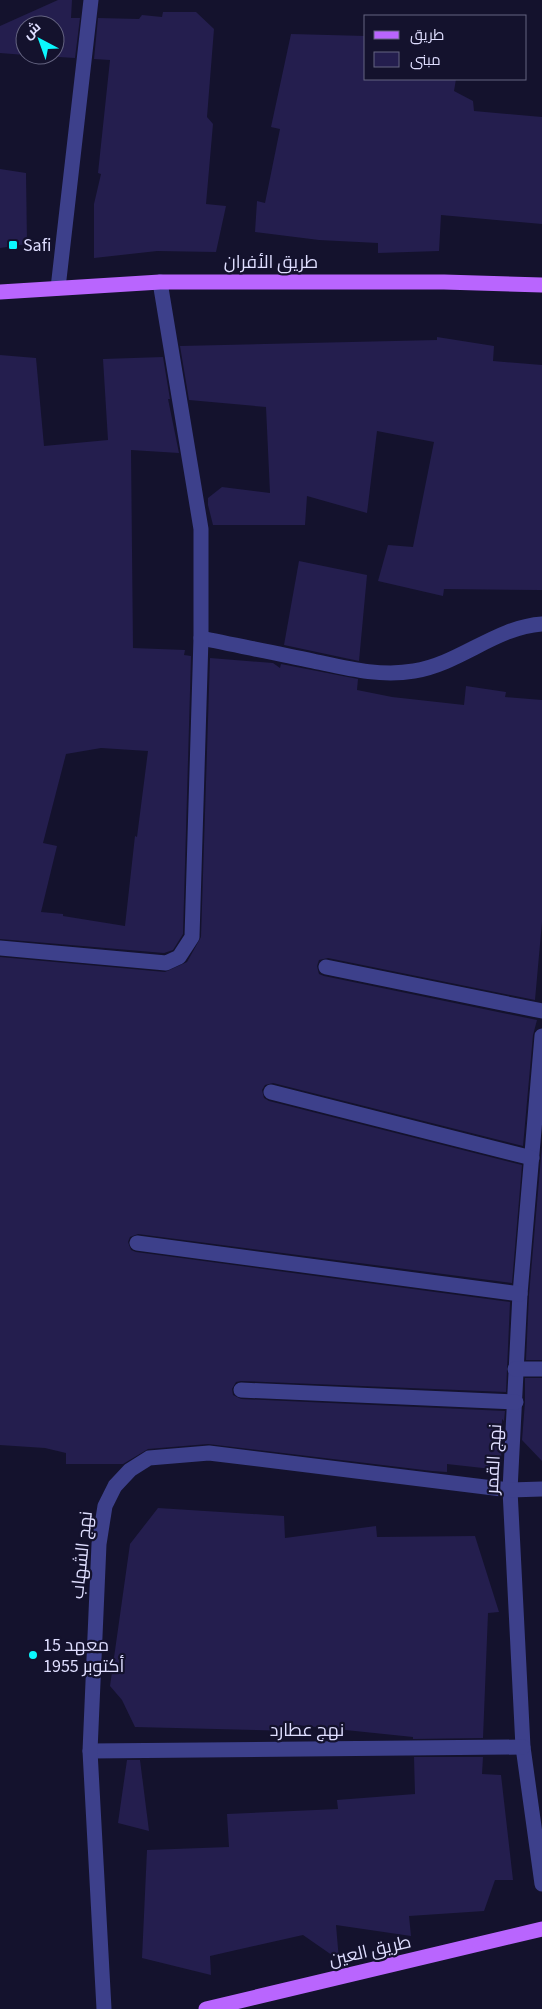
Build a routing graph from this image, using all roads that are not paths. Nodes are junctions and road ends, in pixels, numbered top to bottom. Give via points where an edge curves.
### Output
1 (91, 0) edge
2 (160, 282) junction
3 (542, 285) edge
4 (58, 288) junction
5 (0, 292) edge
6 (542, 624) edge
7 (201, 638) junction
8 (0, 948) edge
9 (326, 967) dead end
10 (542, 1011) edge
11 (542, 1047) edge
12 (271, 1092) dead end
13 (532, 1158) junction
14 (535, 1195) edge
15 (137, 1242) dead end
16 (520, 1294) junction
17 (515, 1369) junction
18 (542, 1369) edge
19 (241, 1390) dead end
20 (516, 1402) junction
21 (542, 1489) edge
22 (510, 1490) junction
23 (524, 1747) junction
24 (90, 1751) junction
25 (542, 1884) edge
26 (542, 1929) edge
27 (104, 2009) edge
28 (206, 2009) edge

1 - 4 street
2 - 3 main road, طريق الأفران via 406,281
2 - 4 main road, طريق الأفران
2 - 7 street via 201,529
4 - 5 main road, طريق الأفران
6 - 7 street via 488,641 449,660 415,671 371,673
7 - 8 street via 192,937 186,947 178,957 166,963
9 - 10 street
11 - 13 street, نهج القمر
12 - 13 street
13 - 14 street, نهج القمر
14 - 16 street, نهج القمر
15 - 16 street
16 - 17 street, نهج القمر
17 - 18 street
17 - 20 street, نهج القمر
19 - 20 street
20 - 22 street, نهج القمر
21 - 22 street, نهج الشهاب
22 - 23 street, نهج القمر
22 - 24 street, نهج الشهاب via 209,1453 149,1458 130,1470 115,1486 105,1506 99,1544
23 - 24 street, نهج عطارد
23 - 25 street, نهج القمر
24 - 27 street, نهج الشهاب
26 - 28 main road, طريق العين

